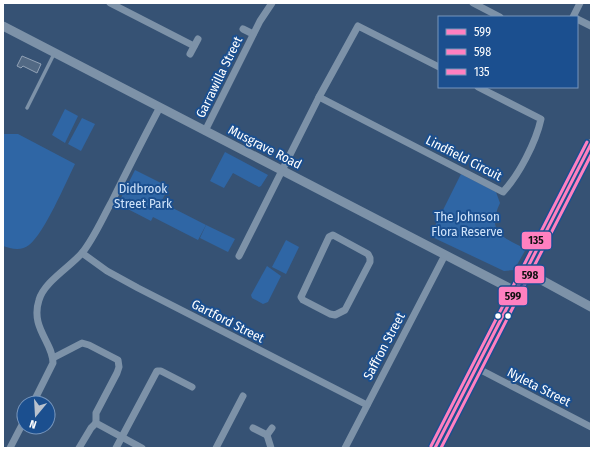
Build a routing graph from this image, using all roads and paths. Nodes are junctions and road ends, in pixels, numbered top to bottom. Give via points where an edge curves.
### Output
1 (110, 3) edge
2 (272, 3) edge
3 (473, 3) edge
4 (580, 3) edge
5 (498, 16) edge
6 (574, 16) edge
7 (578, 20) edge
8 (3, 26) edge
9 (591, 26) edge
10 (243, 29) dead end
11 (253, 34) junction
12 (198, 39) dead end
13 (194, 46) junction
14 (55, 53) junction
15 (190, 54) dead end
16 (438, 66) edge
17 (480, 88) edge
18 (319, 97) junction
19 (160, 107) junction
20 (27, 108) dead end
21 (206, 131) junction
22 (591, 144) edge
23 (282, 170) junction
24 (333, 235) joint
25 (82, 253) junction
26 (445, 255) junction
27 (239, 256) dead end
28 (525, 271) junction
29 (516, 291) junction
30 (591, 307) edge
31 (53, 358) junction
32 (477, 368) junction
33 (192, 387) dead end
34 (37, 395) edge
35 (243, 396) dead end
36 (367, 405) junction
37 (96, 423) junction
38 (591, 427) edge
39 (253, 428) dead end
40 (272, 428) dead end
41 (17, 435) edge
42 (267, 435) junction
43 (122, 438) junction
44 (10, 448) edge
45 (79, 448) edge
46 (116, 448) edge
47 (142, 448) edge
48 (216, 448) edge
49 (271, 448) edge
50 (345, 448) edge
51 (435, 448) edge

1 - 13 street
2 - 11 street, Garrawilla Street
3 - 5 street
4 - 6 street
7 - 9 street
8 - 14 street, Musgrave Road
10 - 11 street, Garrawilla Street
11 - 21 street, Garrawilla Street
12 - 13 street
13 - 15 street
14 - 19 street, Musgrave Road
14 - 20 lane
16 - 18 street via 358,26
17 - 18 street, Lindfield Circuit via 540,119 538,133 511,183 503,192
18 - 23 street
19 - 21 street, Musgrave Road
19 - 25 street
21 - 23 street, Musgrave Road
22 - 28 main road
23 - 26 street, Musgrave Road
23 - 27 street
24 - 24 street via 368,254 370,258 345,310 335,315 301,297 329,237
25 - 31 street via 46,286 39,300 37,318
25 - 36 street, Gartford Street via 107,271 138,288
26 - 29 street, Musgrave Road
26 - 36 street, Saffron Street
28 - 29 main road
28 - 30 street
29 - 32 main road
31 - 34 street
31 - 37 street via 82,343 118,360 117,373 96,413
32 - 38 street, Nyleta Street
32 - 51 main road
33 - 43 street via 162,371 157,371
35 - 48 street
36 - 50 street, Saffron Street
37 - 43 street
37 - 45 street
39 - 42 street
40 - 42 street
41 - 44 street
42 - 49 street
43 - 46 street
43 - 47 street

